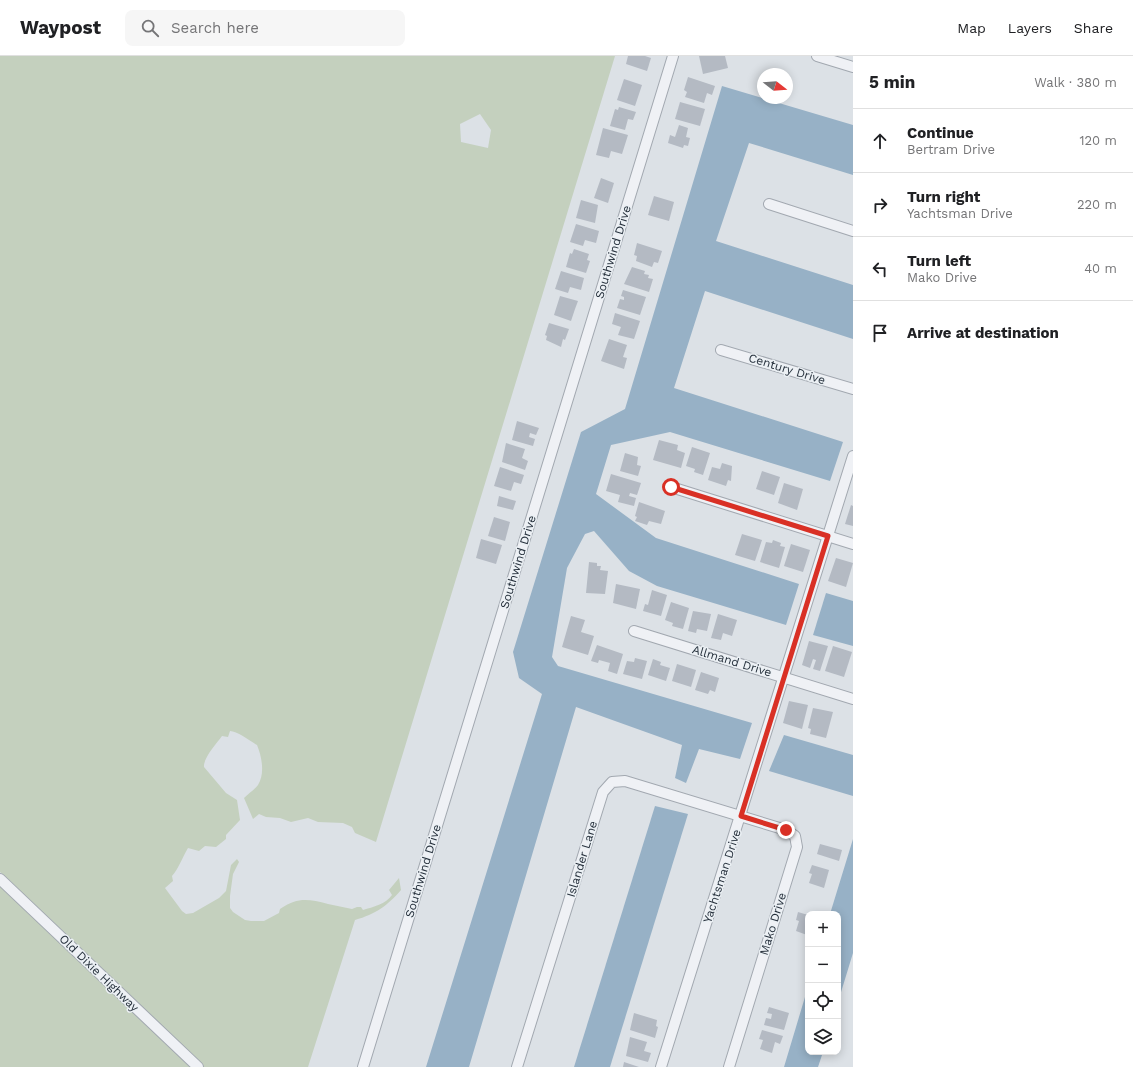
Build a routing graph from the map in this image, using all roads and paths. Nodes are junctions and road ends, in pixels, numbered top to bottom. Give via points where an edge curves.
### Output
1 (673, 56) edge
2 (817, 56) edge
3 (853, 67) edge
4 (769, 204) dead end
5 (853, 231) edge
6 (722, 350) dead end
7 (853, 389) edge
8 (853, 456) edge
9 (671, 487) dead end
10 (828, 536) junction
11 (853, 544) edge
12 (634, 630) dead end
13 (784, 677) junction
14 (853, 699) edge
15 (741, 816) junction
16 (0, 879) edge
17 (198, 1067) edge
18 (363, 1067) edge
19 (517, 1067) edge
20 (661, 1067) edge
21 (729, 1067) edge

1 - 18 street, Southwind Drive
2 - 3 street
4 - 5 street
6 - 7 street, Century Drive
8 - 10 street, Yachtsman Drive
9 - 10 street
10 - 11 street
10 - 13 street, Yachtsman Drive
12 - 13 street, Allmand Drive
13 - 14 street, Allmand Drive
13 - 15 street, Yachtsman Drive
15 - 19 street, Islander Lane via 626,781 612,782 602,792
15 - 20 street, Yachtsman Drive
15 - 21 street, Mako Drive via 786,830 795,836 797,847
16 - 17 street, Old Dixie Highway

